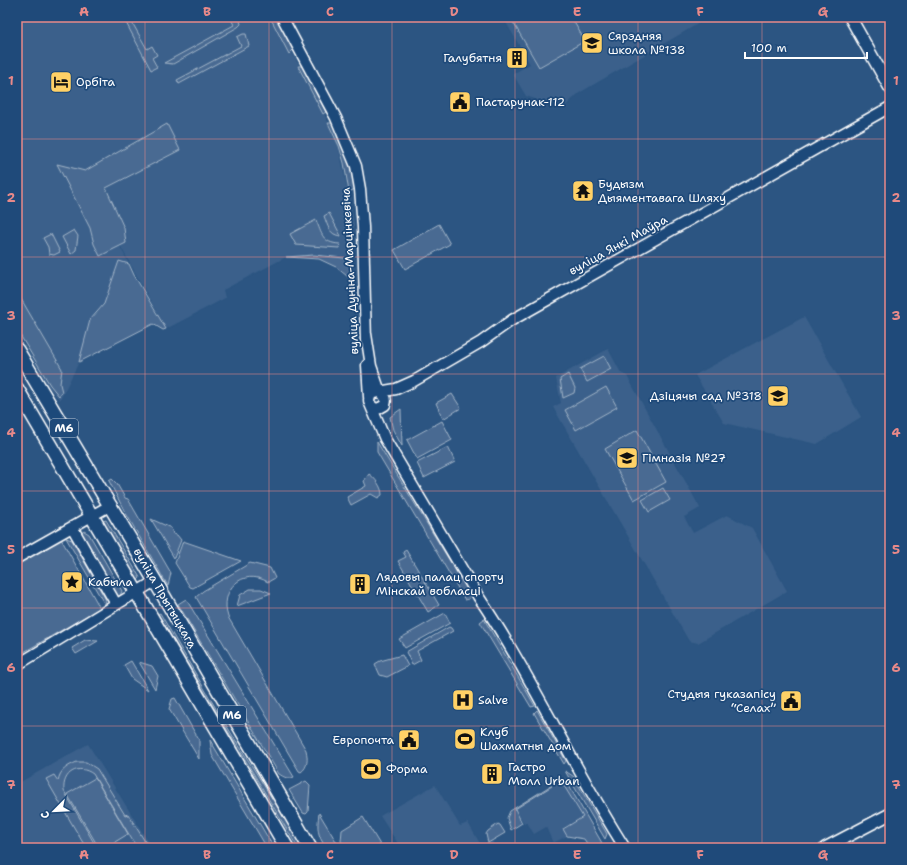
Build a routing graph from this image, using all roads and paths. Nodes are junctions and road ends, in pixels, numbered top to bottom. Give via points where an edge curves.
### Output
1 (282, 17) edge
2 (850, 17) edge
3 (890, 88) edge
4 (890, 106) edge
5 (366, 334) junction
6 (17, 350) edge
7 (414, 381) junction
8 (17, 389) edge
9 (380, 392) junction
10 (370, 400) junction
11 (384, 405) junction
12 (385, 439) junction
13 (111, 505) junction
14 (92, 516) junction
15 (72, 527) junction
16 (17, 558) edge
17 (155, 581) junction
18 (136, 592) junction
19 (116, 604) junction
20 (17, 665) edge
21 (890, 814) edge
22 (287, 848) edge
23 (310, 848) edge
24 (625, 848) edge
25 (825, 848) edge

1 - 5 street, вуліца Дуніна-Марцінкевіча via 336,118 356,166 363,227
2 - 3 main road
4 - 7 street, вуліца Янкі Маўра via 512,320 481,342
5 - 9 street via 371,366
5 - 10 street, вуліца Дуніна-Марцінкевіча
6 - 13 main road, вуліца Прытыцкага / М6
7 - 9 street, вуліца Янкі Маўра via 396,389
7 - 11 street
8 - 14 main road, вуліца Прытыцкага / М6
9 - 10 street via 373,393
9 - 11 street via 385,397
10 - 11 street via 373,407 378,409
10 - 12 street, вуліца Дуніна-Марцінкевіча
11 - 12 street via 382,426
12 - 24 street, вуліца Дуніна-Марцінкевіча
13 - 14 street
13 - 17 main road, вуліца Прытыцкага / М6
14 - 15 street
14 - 18 main road, вуліца Прытыцкага / М6
15 - 16 street
15 - 19 street
17 - 18 street
17 - 23 main road, вуліца Прытыцкага / М6
18 - 19 street
18 - 22 main road, вуліца Прытыцкага / М6
19 - 20 street
21 - 25 main road

